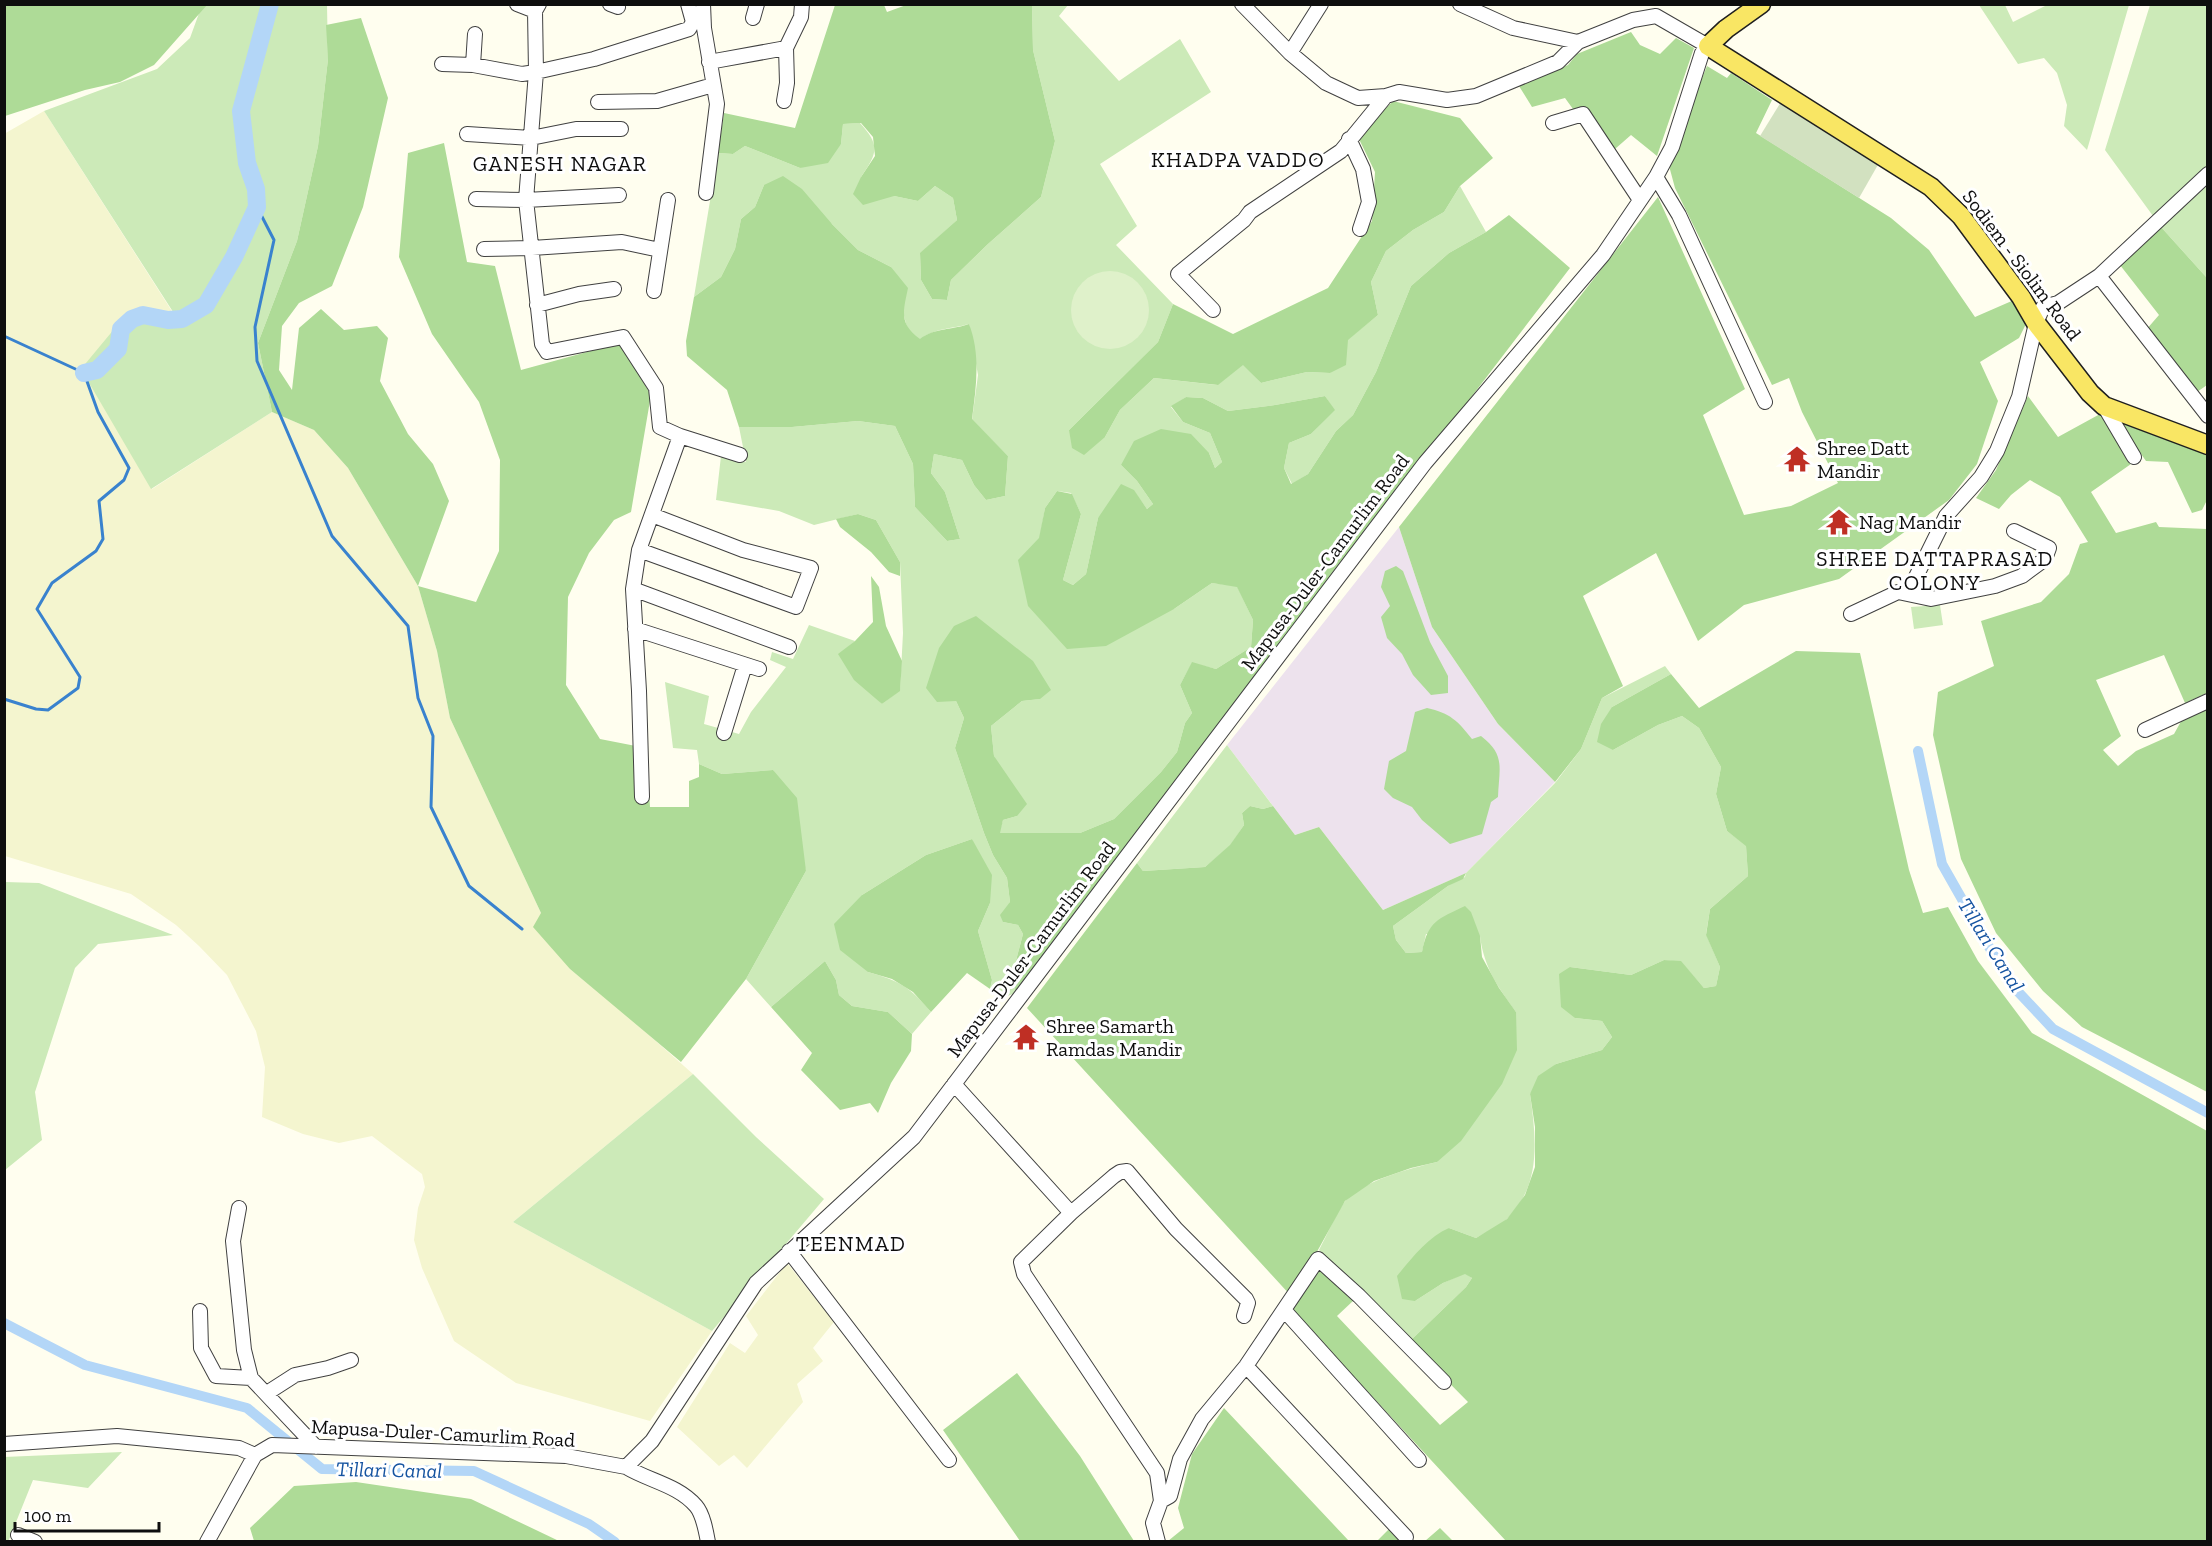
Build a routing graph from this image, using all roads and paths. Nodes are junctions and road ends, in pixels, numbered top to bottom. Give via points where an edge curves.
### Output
1 (517, 4) edge
2 (688, 4) edge
3 (703, 4) edge
4 (802, 4) edge
5 (1242, 4) edge
6 (1321, 4) edge
7 (1460, 4) edge
8 (1648, 4) edge
9 (1761, 4) edge
10 (537, 8) edge
11 (1634, 20) junction
12 (475, 34) dead end
13 (1578, 42) junction
14 (1708, 46) junction
15 (786, 48) junction
16 (1290, 53) junction
17 (709, 62) junction
18 (442, 64) dead end
19 (473, 66) junction
20 (536, 72) junction
21 (713, 85) junction
22 (1386, 96) junction
23 (784, 101) dead end
24 (598, 102) dead end
25 (1554, 123) dead end
26 (621, 129) dead end
27 (467, 134) dead end
28 (531, 138) junction
29 (1349, 139) junction
30 (2208, 174) edge
31 (1656, 177) junction
32 (706, 193) dead end
33 (619, 195) dead end
34 (476, 199) dead end
35 (526, 200) junction
36 (668, 200) dead end
37 (1640, 200) junction
38 (1360, 229) dead end
39 (532, 248) junction
40 (484, 249) dead end
41 (660, 250) junction
42 (2099, 276) junction
43 (614, 289) dead end
44 (654, 291) dead end
45 (537, 305) junction
46 (1213, 310) dead end
47 (2037, 323) junction
48 (1766, 402) dead end
49 (2104, 406) junction
50 (2208, 416) edge
51 (680, 436) junction
52 (2208, 445) edge
53 (740, 455) dead end
54 (2134, 457) dead end
55 (652, 515) junction
56 (2014, 531) dead end
57 (639, 550) junction
58 (633, 589) junction
59 (1908, 593) junction
60 (1851, 615) dead end
61 (635, 629) junction
62 (789, 647) dead end
63 (745, 664) junction
64 (759, 669) dead end
65 (2208, 701) edge
66 (2145, 730) dead end
67 (724, 733) dead end
68 (642, 797) dead end
69 (954, 1084) junction
70 (239, 1208) dead end
71 (1071, 1213) junction
72 (789, 1251) junction
73 (1284, 1310) junction
74 (200, 1311) dead end
75 (1244, 1316) dead end
76 (351, 1360) dead end
77 (1246, 1366) junction
78 (251, 1378) junction
79 (1444, 1382) dead end
80 (267, 1393) junction
81 (4, 1444) edge
82 (310, 1446) junction
83 (255, 1455) junction
84 (949, 1460) dead end
85 (1419, 1460) dead end
86 (626, 1467) junction
87 (1161, 1501) junction
88 (18, 1535) dead end
89 (1406, 1537) dead end
90 (35, 1542) edge
91 (207, 1542) edge
92 (708, 1542) edge
93 (1158, 1542) edge

1 - 10 street
2 - 20 street via 693,22 689,29 594,59
3 - 17 street
4 - 15 street via 801,17
5 - 16 street
6 - 16 street
7 - 13 street via 1513,28
8 - 11 street
9 - 14 main road
10 - 20 street
11 - 13 street
11 - 14 street via 1656,16
12 - 19 street
13 - 22 street via 1558,62 1476,96 1447,100 1399,92
14 - 31 street, Mapusa-Duler-Camurlim Road via 1672,147
14 - 47 main road, Sodiem - Siolim Road via 1931,187 1961,216
15 - 17 street
15 - 23 street via 788,83
16 - 22 street via 1326,83 1358,98
17 - 21 street
18 - 19 street
19 - 20 street via 522,74
20 - 28 street
21 - 24 street via 657,101
21 - 32 street via 717,104
22 - 29 street
25 - 37 street via 1583,114
26 - 28 street via 576,129
27 - 28 street
28 - 35 street
29 - 38 street via 1364,169 1369,202
29 - 46 street via 1341,151 1250,212 1178,274
30 - 42 street
31 - 37 street, Mapusa-Duler-Camurlim Road
31 - 48 street via 1679,214
33 - 35 street
34 - 35 street
35 - 39 street
36 - 41 street
37 - 69 street, Mapusa-Duler-Camurlim Road via 1603,255 1425,463
39 - 40 street
39 - 41 street via 622,242
39 - 45 street
41 - 44 street
42 - 47 street via 2058,303 2043,308
42 - 50 street
43 - 45 street
45 - 51 street via 547,352 622,337 656,388 660,427
47 - 49 main road, Sodiem - Siolim Road
47 - 59 street via 2019,397 1997,451 1981,477 1946,516
49 - 52 main road, Sodiem - Siolim Road
49 - 54 street
51 - 53 street
51 - 55 street
55 - 57 street
55 - 57 street via 743,550 811,568 796,607
56 - 59 street via 2049,548 2045,559 2022,576 1930,599
57 - 58 street
58 - 61 street
58 - 62 street
59 - 60 street via 1898,592
61 - 63 street
61 - 68 street
63 - 64 street
63 - 67 street
65 - 66 street
69 - 71 street
69 - 72 street, Mapusa-Duler-Camurlim Road via 914,1137
70 - 78 street via 233,1242 244,1350
71 - 75 street via 1114,1176 1127,1172 1176,1229 1246,1299
71 - 87 street via 1021,1263 1024,1274 1157,1473
72 - 84 street
72 - 86 street, Mapusa-Duler-Camurlim Road via 756,1283 652,1441
73 - 77 street
73 - 79 street via 1318,1259
73 - 85 street
74 - 78 street via 201,1348 216,1376
76 - 80 street via 295,1375
77 - 87 street via 1202,1419 1180,1459 1170,1496
77 - 89 street
78 - 80 street
80 - 82 street
81 - 83 street via 117,1436 239,1448
82 - 83 street, Mapusa-Duler-Camurlim Road via 272,1445
82 - 86 street, Mapusa-Duler-Camurlim Road via 566,1456
83 - 91 street
86 - 92 street via 673,1488 697,1507
87 - 93 street via 1153,1523
88 - 90 street

